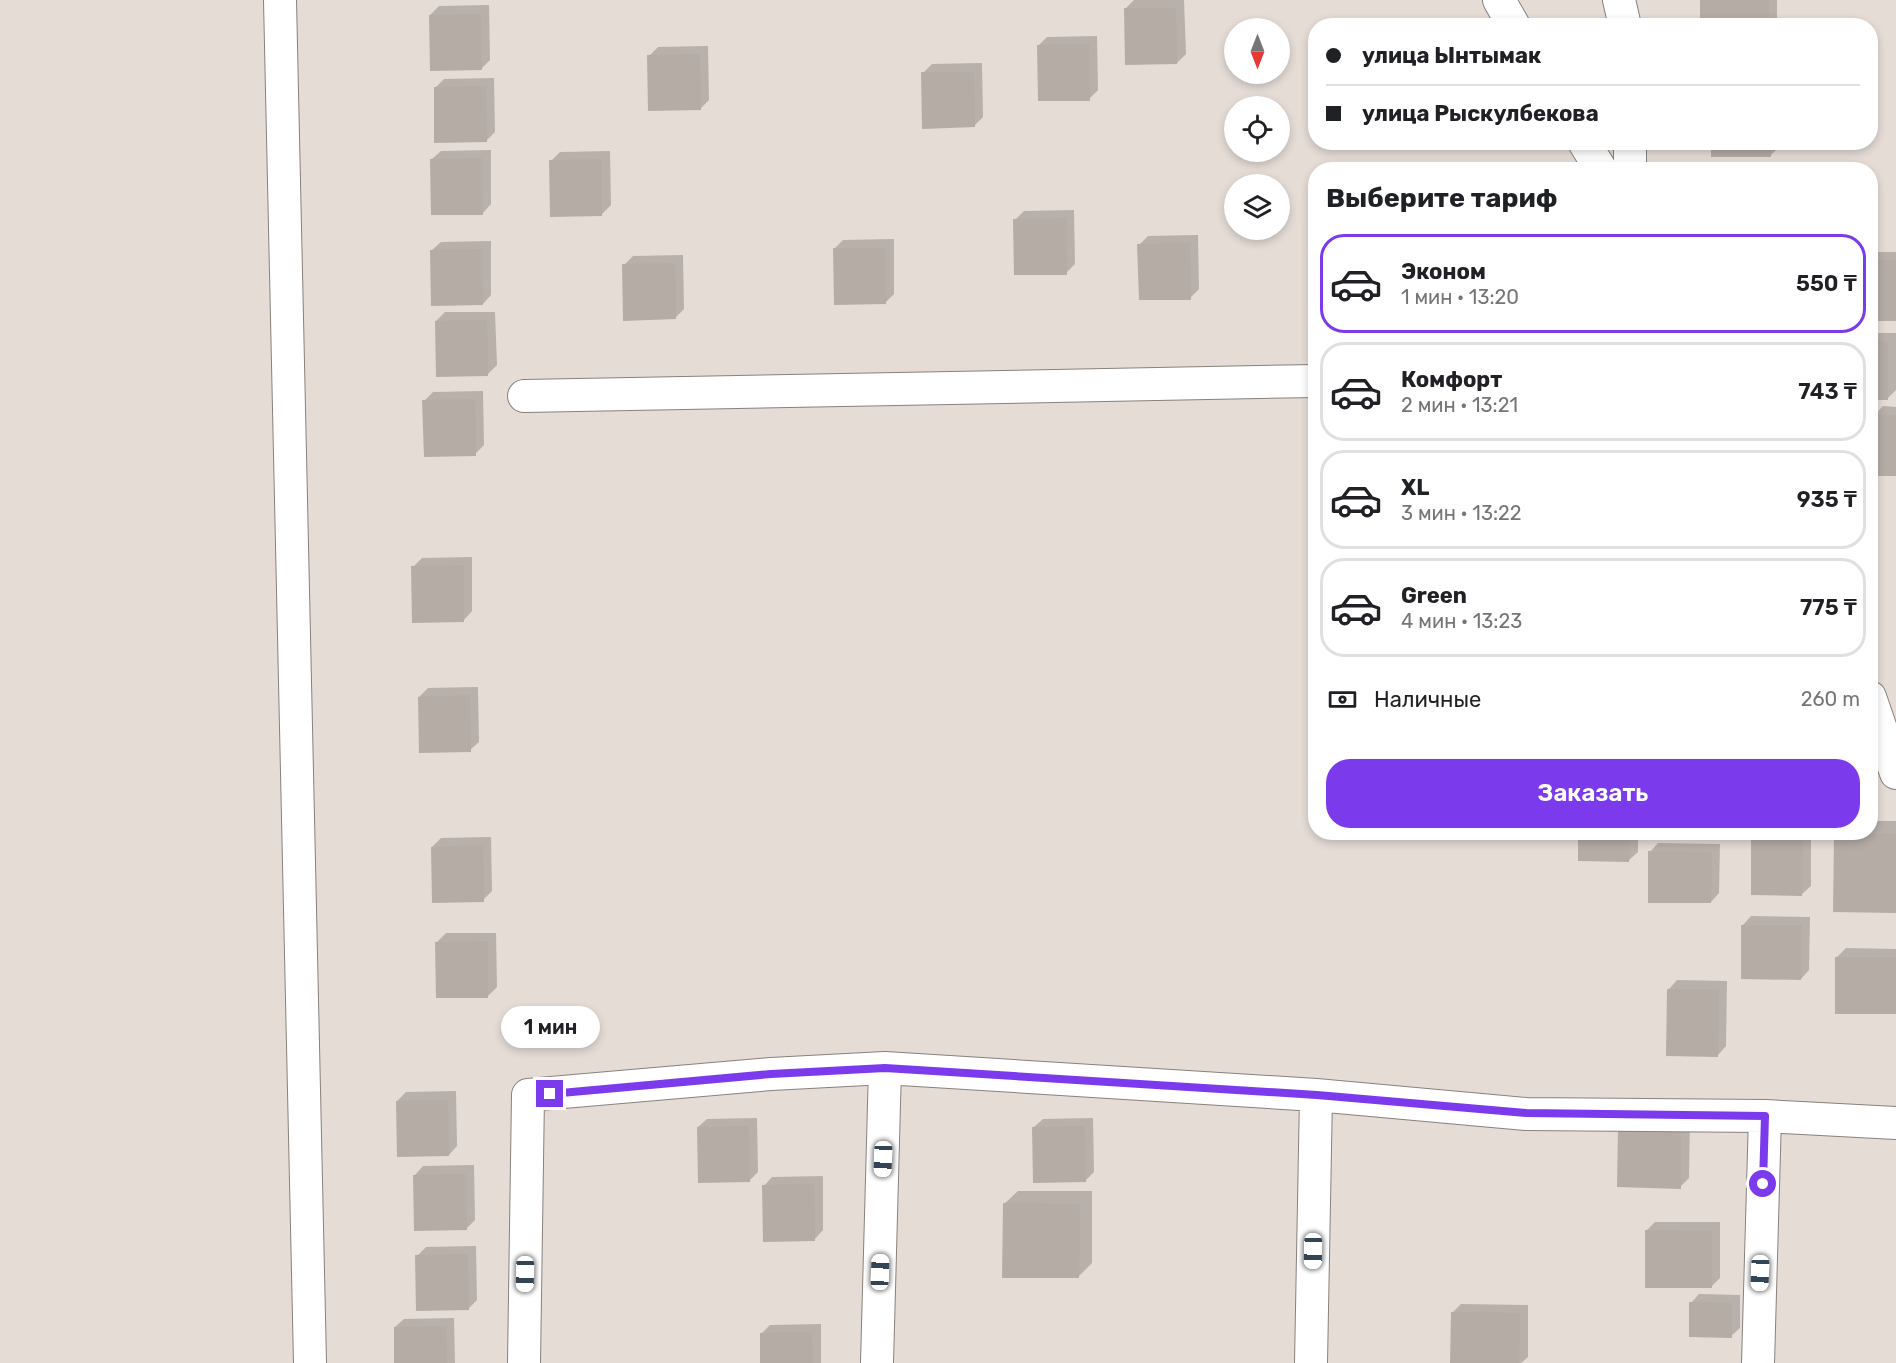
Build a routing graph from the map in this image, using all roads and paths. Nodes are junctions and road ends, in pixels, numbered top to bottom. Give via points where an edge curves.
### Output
1 (280, 0) edge
2 (1499, 0) edge
3 (1619, 0) edge
4 (1509, 18) edge
5 (1623, 18) edge
6 (1308, 381) edge
7 (524, 396) dead end
8 (1878, 720) edge
9 (1896, 773) edge
10 (885, 1068) junction
11 (1317, 1095) junction
12 (1765, 1116) junction
13 (1896, 1123) edge
14 (310, 1363) edge
15 (524, 1363) edge
16 (877, 1363) edge
17 (1311, 1363) edge
18 (1758, 1363) edge

1 - 14 street
2 - 4 street
3 - 5 street
6 - 7 street
8 - 9 street
10 - 11 street
10 - 15 street via 528,1095
10 - 16 street
11 - 12 street via 1526,1113
11 - 17 street
12 - 13 street
12 - 18 street

